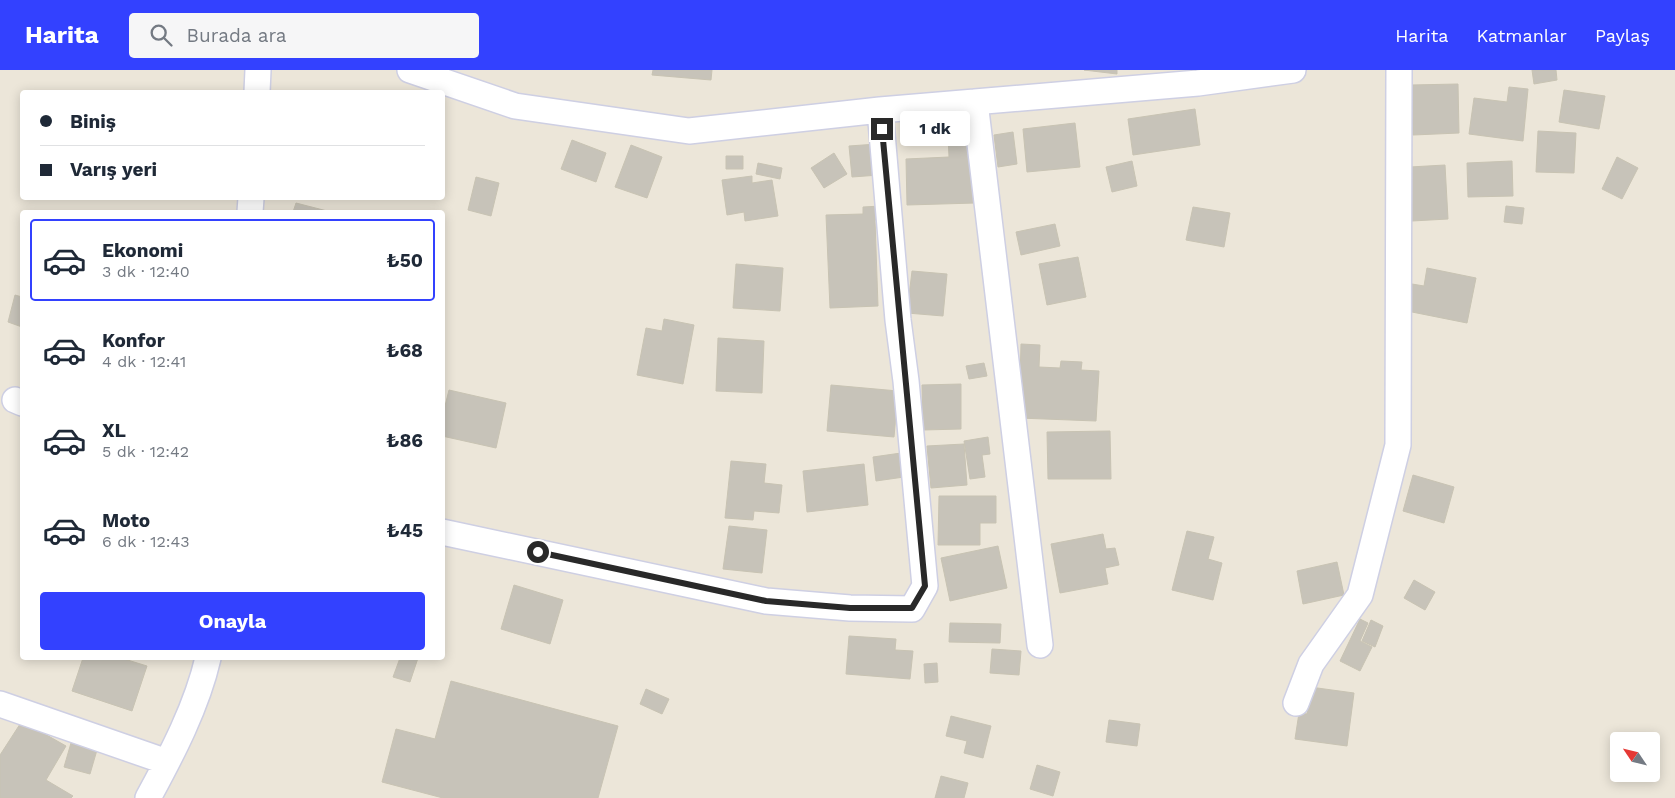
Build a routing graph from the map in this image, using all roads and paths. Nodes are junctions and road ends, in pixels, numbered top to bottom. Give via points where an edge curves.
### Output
1 (258, 70) edge
2 (410, 70) edge
3 (1293, 70) edge
4 (1399, 70) edge
5 (1198, 77) edge
6 (257, 90) edge
7 (975, 102) junction
8 (880, 110) junction
9 (445, 533) edge
10 (1040, 645) dead end
11 (208, 660) edge
12 (1296, 703) dead end
13 (0, 704) edge
14 (167, 762) junction
15 (148, 798) edge

1 - 6 street
2 - 8 street via 515,106 689,130
3 - 5 street
4 - 12 street via 1398,444 1360,594 1311,664
5 - 7 street
7 - 8 street
7 - 10 street
8 - 9 street via 925,586 912,608 850,608 766,601
11 - 14 street via 203,679
13 - 14 street
14 - 15 street

